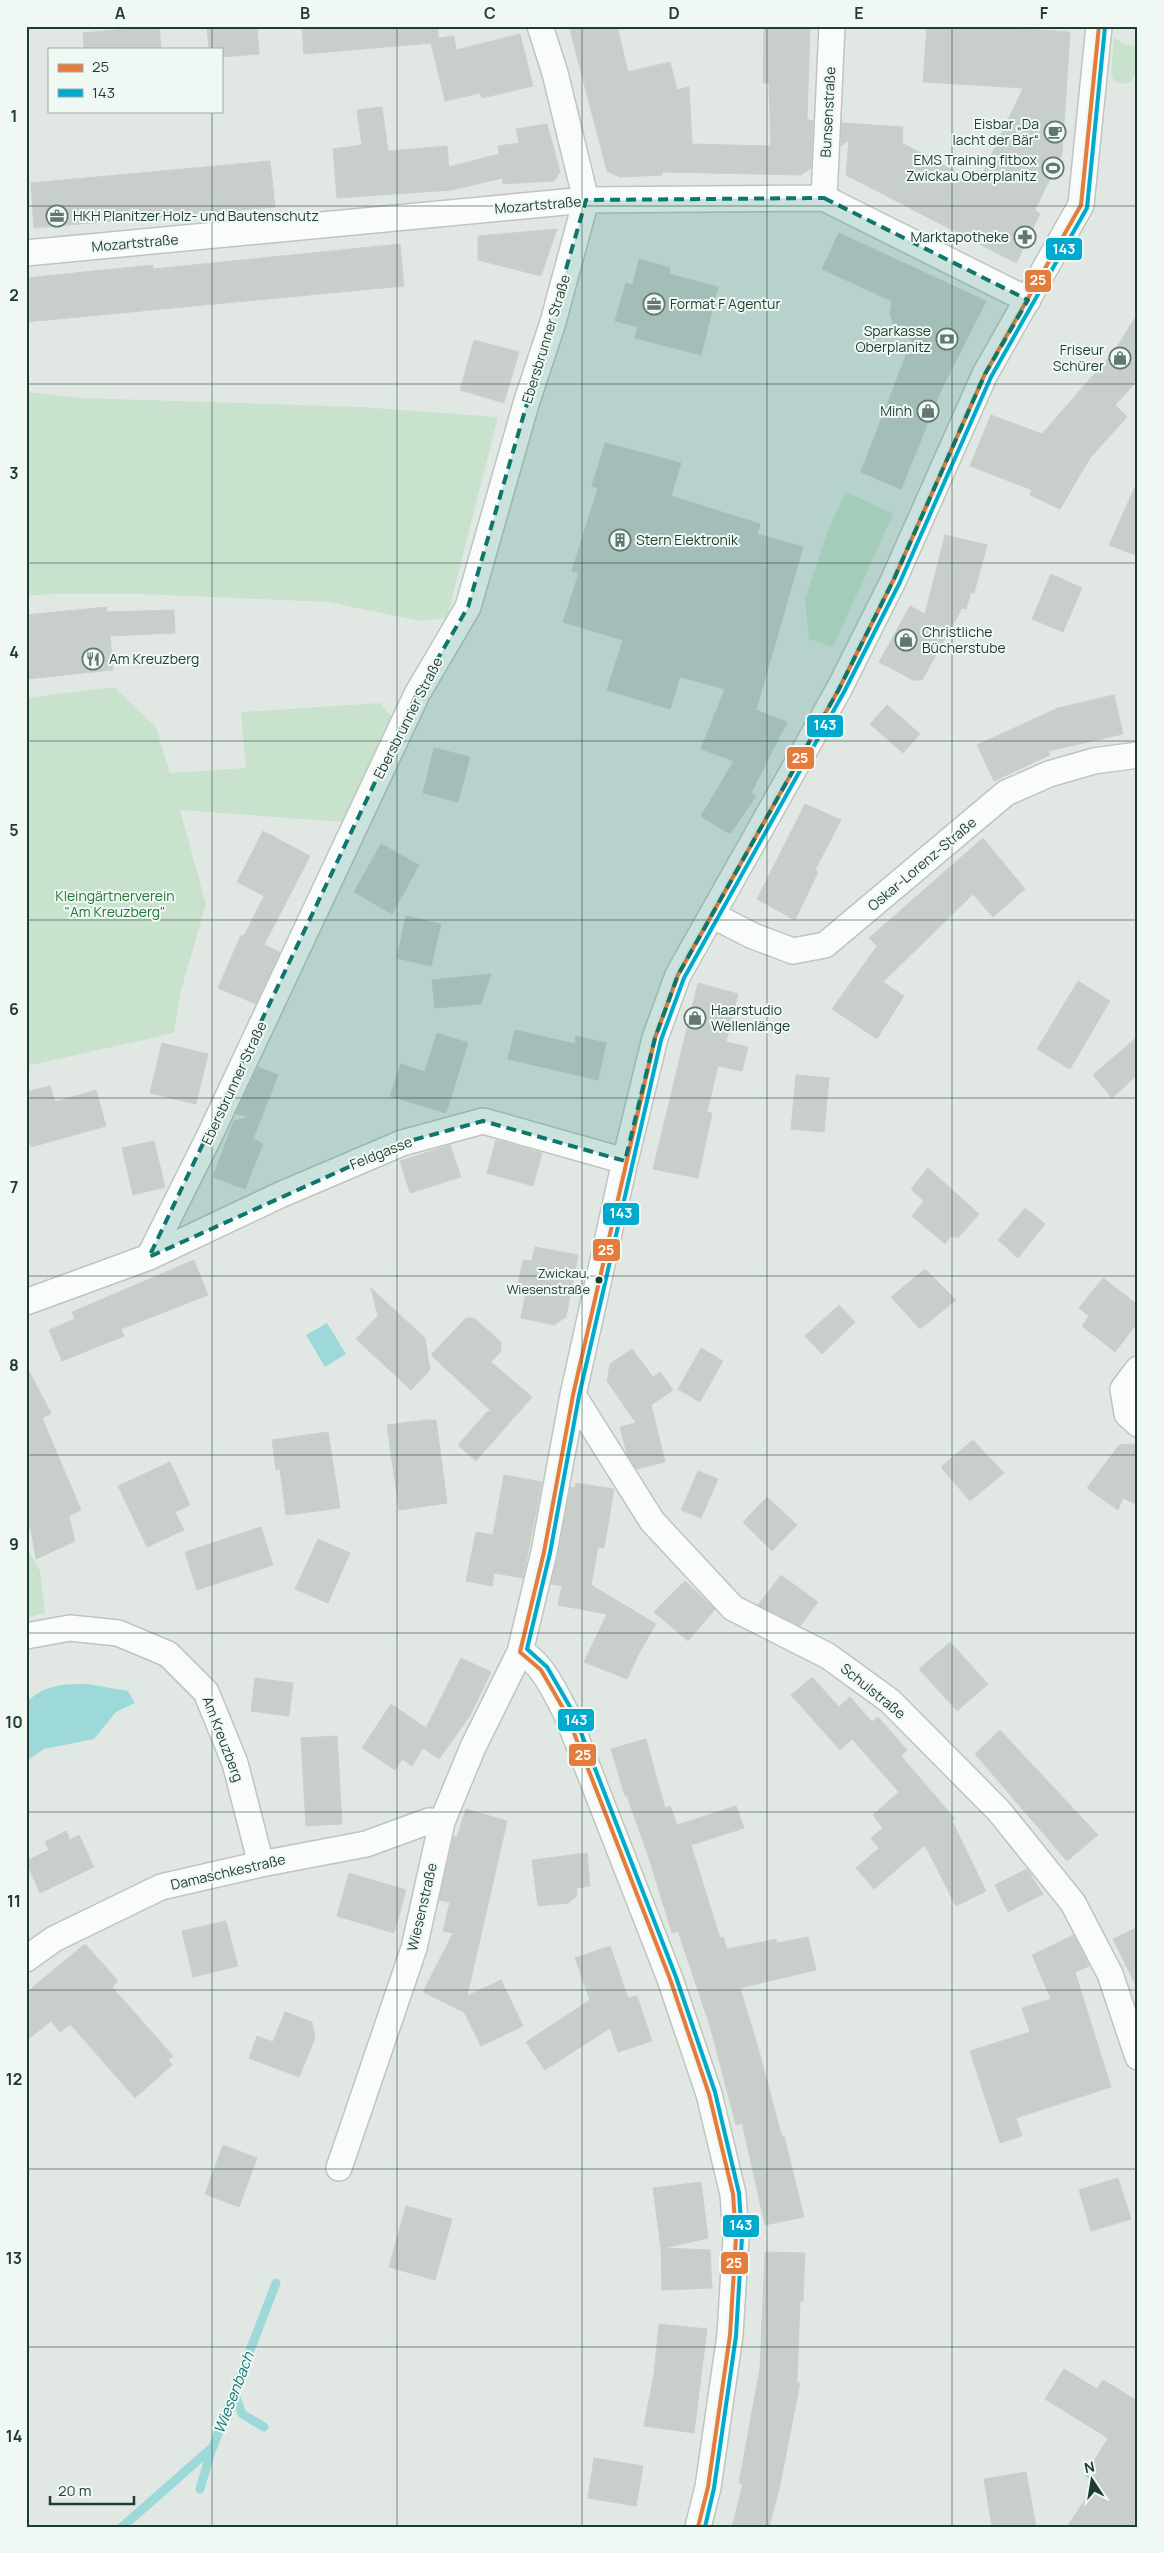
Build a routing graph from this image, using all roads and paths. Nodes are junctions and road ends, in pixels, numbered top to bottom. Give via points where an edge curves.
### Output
1 (540, 26) edge
2 (832, 26) edge
3 (1099, 26) edge
4 (824, 198) junction
5 (586, 200) junction
6 (26, 253) edge
7 (1028, 300) junction
8 (1138, 755) edge
9 (712, 915) junction
10 (625, 1161) junction
11 (149, 1257) junction
12 (26, 1302) edge
13 (1138, 1369) edge
14 (573, 1395) junction
15 (1138, 1424) edge
16 (26, 1636) edge
17 (520, 1652) junction
18 (442, 1822) junction
19 (261, 1864) junction
20 (26, 1958) edge
21 (1138, 2057) edge
22 (339, 2168) dead end
23 (698, 2527) edge

1 - 5 street, Ebersbrunner Straße
2 - 4 street, Bunsenstraße
3 - 7 street, Wiesenstraße via 1081,204
4 - 5 street, Mozartstraße
4 - 7 street, Mozartstraße
5 - 6 street, Mozartstraße
5 - 11 street, Ebersbrunner Straße via 468,606 417,694 210,1136
7 - 9 street, Wiesenstraße via 985,374 894,579 839,688
8 - 9 street, Oskar-Lorenz-Straße via 1049,774 1006,793 825,945 793,951 753,936
9 - 10 street, Wiesenstraße via 678,975 655,1038
10 - 11 street, Feldgasse via 483,1121 402,1143 280,1195
10 - 14 street, Wiesenstraße
11 - 12 street
13 - 15 street via 1123,1389 1127,1414
14 - 17 street, Wiesenstraße via 544,1552
14 - 21 street, Schulstraße via 652,1521 733,1608 828,1656 890,1701 999,1810 1073,1903 1110,1974
16 - 19 street, Am Kreuzberg via 70,1628 118,1633 168,1654 206,1692 235,1763
17 - 18 street, Wiesenstraße via 473,1747
17 - 23 street via 528,1655 549,1682 567,1715 670,1979 709,2094 733,2194 736,2237 730,2335 708,2487
18 - 19 street, Damaschkestraße via 429,1821 366,1844
18 - 22 street, Wiesenstraße via 414,1948
19 - 20 street, Damaschkestraße via 161,1887 54,1939

